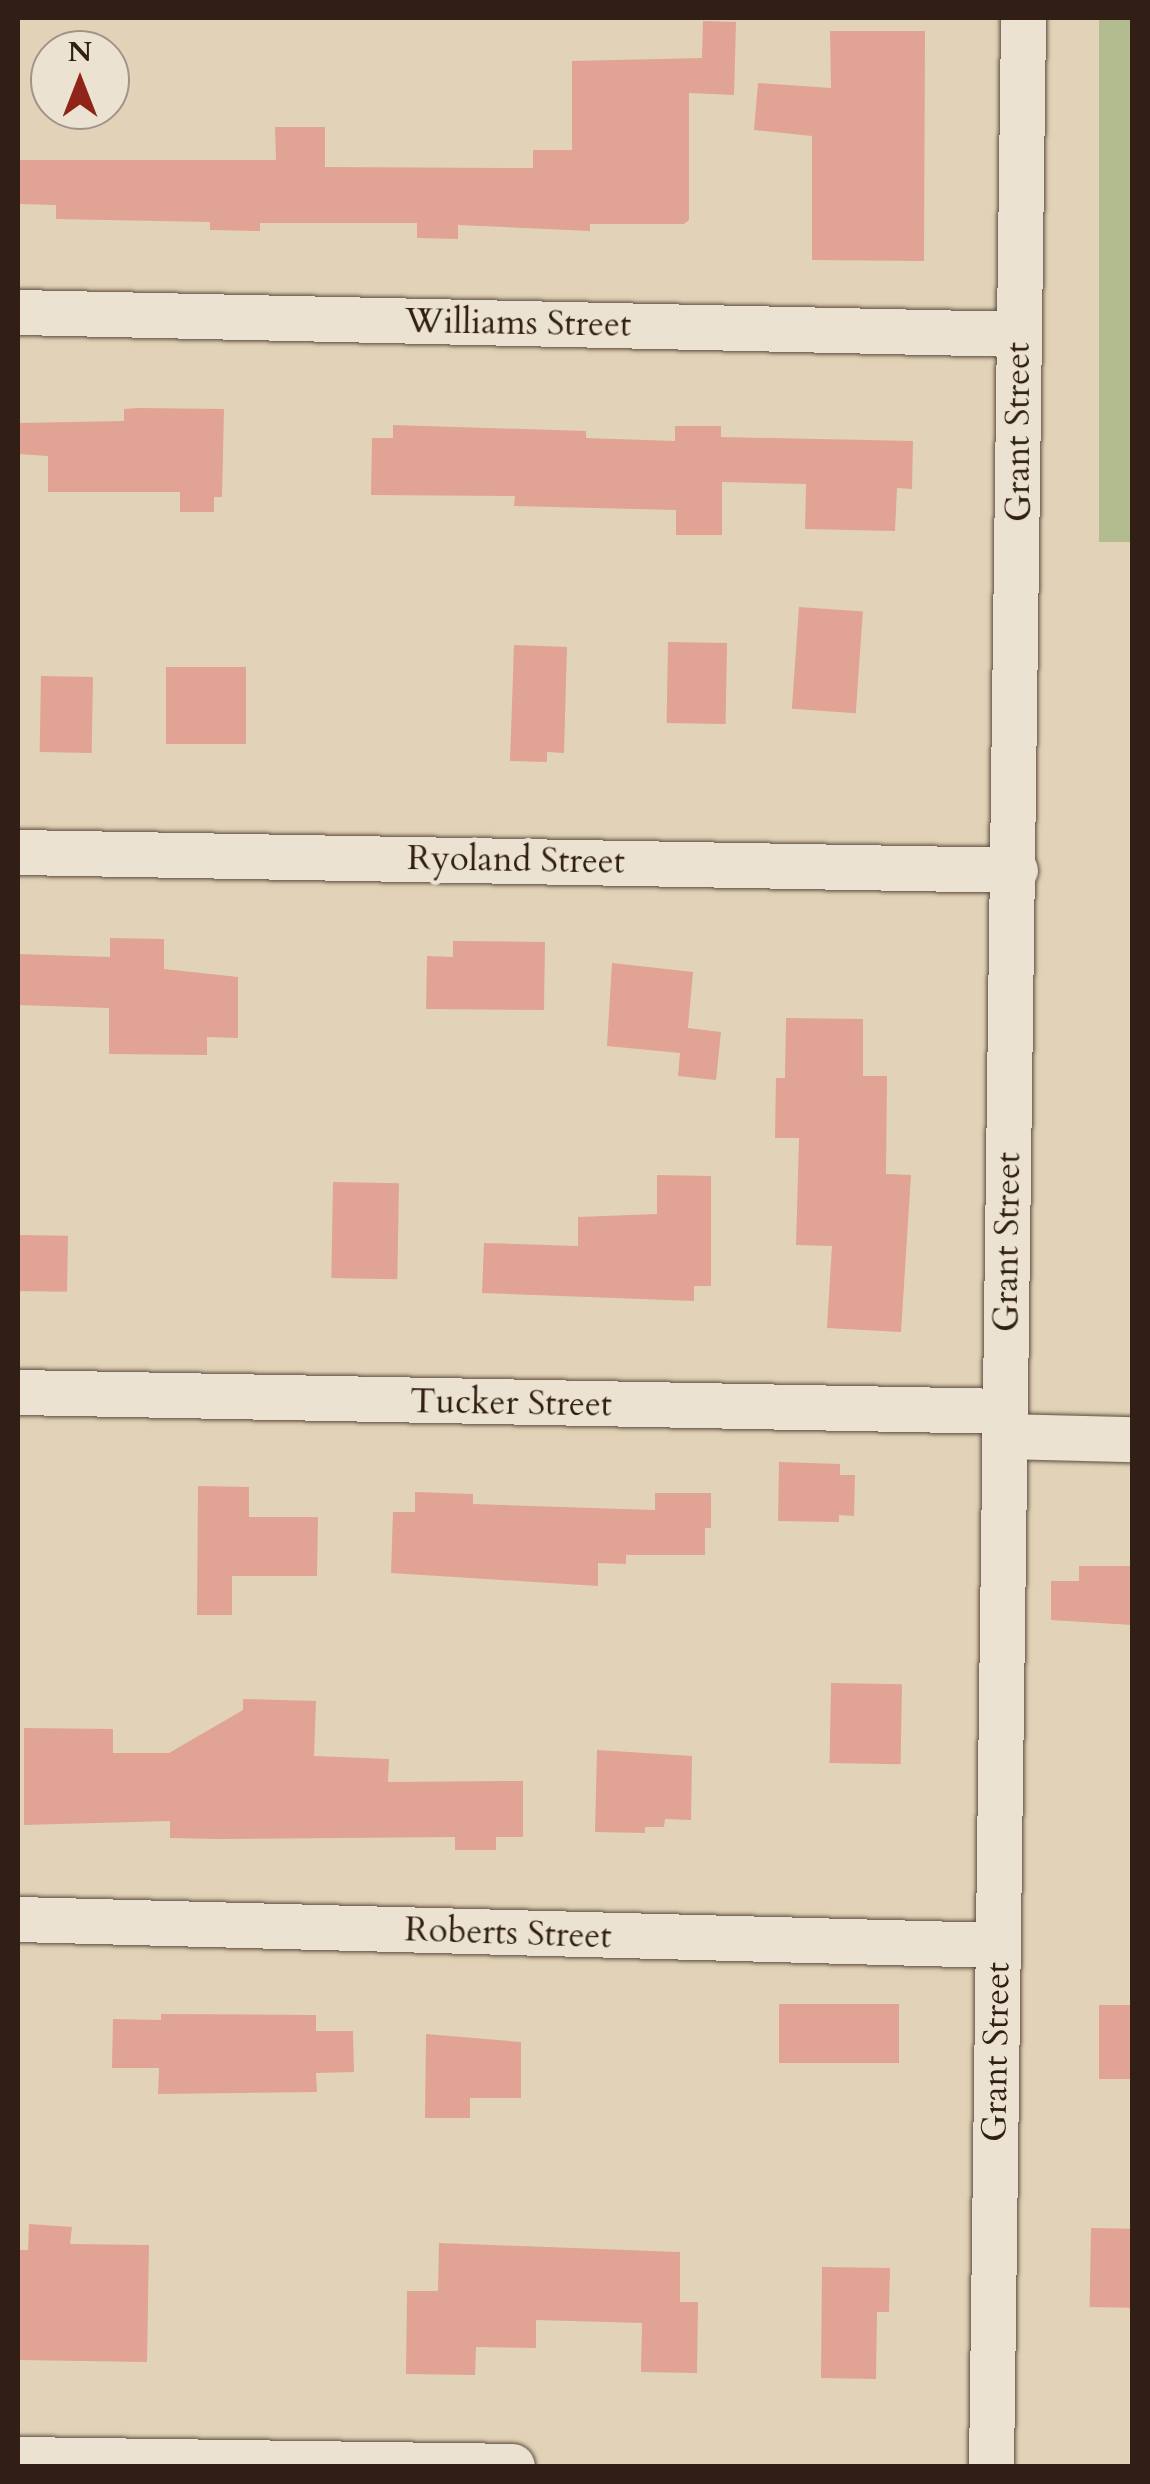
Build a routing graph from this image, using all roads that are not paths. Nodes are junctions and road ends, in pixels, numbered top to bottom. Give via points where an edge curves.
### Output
1 (1023, 18) edge
2 (18, 312) edge
3 (1018, 334) junction
4 (18, 852) edge
5 (1015, 870) junction
6 (18, 1392) edge
7 (1004, 1424) junction
8 (1132, 1438) edge
9 (18, 1918) edge
10 (998, 1945) junction
11 (18, 2459) edge
12 (512, 2466) edge
13 (991, 2466) edge

1 - 3 street, Grant Street
2 - 3 street, Williams Street
3 - 5 street, Grant Street
4 - 5 street, Ryoland Street
5 - 7 street, Grant Street
6 - 7 street, Tucker Street
7 - 8 street, Tucker Street
7 - 10 street, Grant Street
9 - 10 street, Roberts Street
10 - 13 street, Grant Street
11 - 12 street

